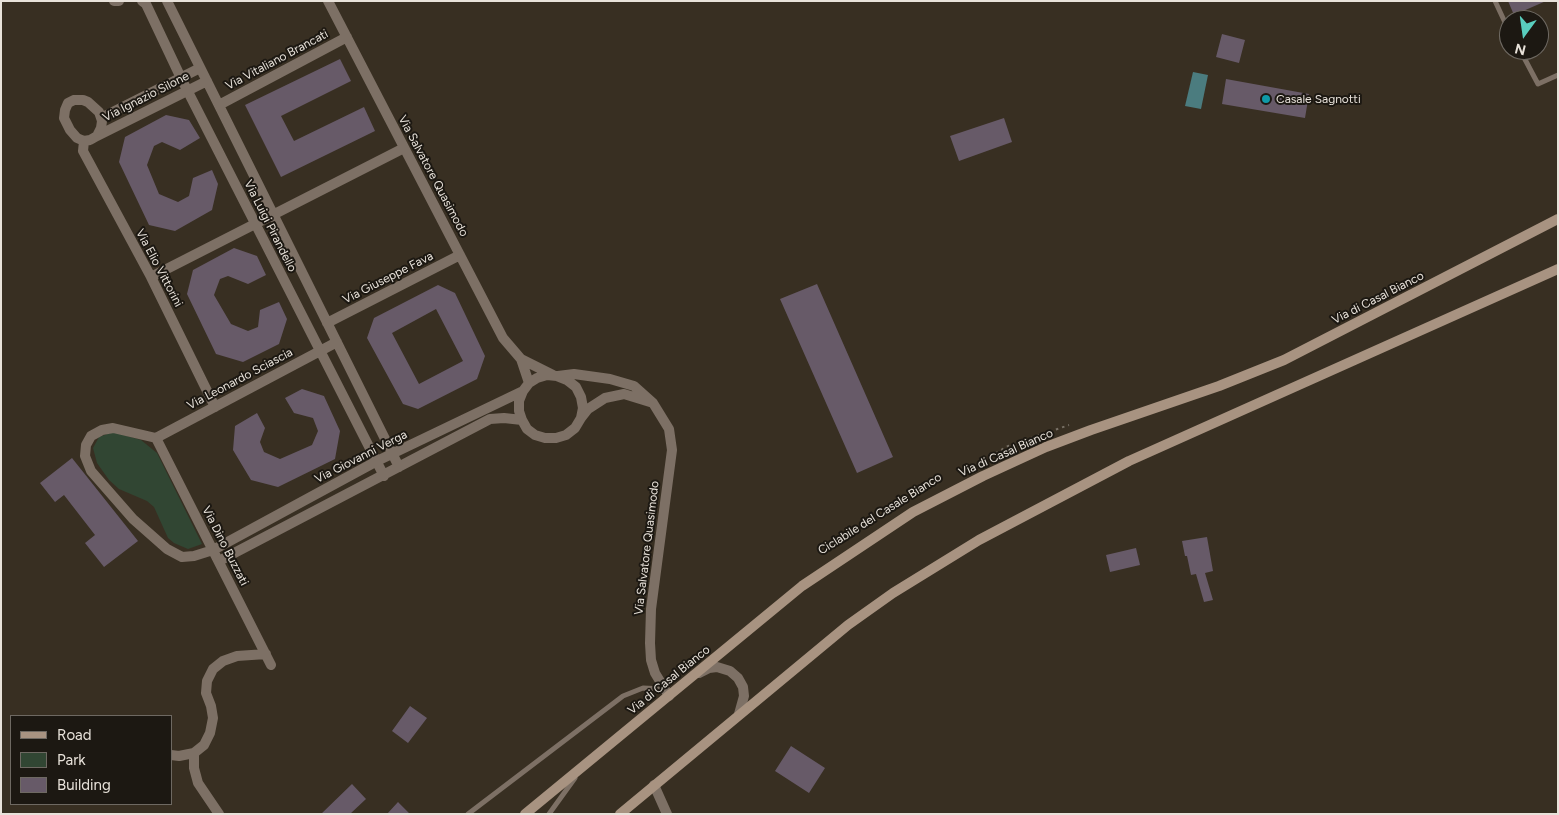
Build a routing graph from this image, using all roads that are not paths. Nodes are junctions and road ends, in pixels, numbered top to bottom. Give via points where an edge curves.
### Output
1 (114, 1) edge
2 (119, 1) edge
3 (142, 1) edge
4 (167, 1) edge
5 (328, 1) edge
6 (346, 37) junction
7 (1525, 60) edge
8 (200, 68) junction
9 (1558, 74) edge
10 (181, 78) junction
11 (207, 81) junction
12 (187, 90) junction
13 (219, 105) junction
14 (101, 118) junction
15 (96, 136) junction
16 (84, 141) junction
17 (404, 148) junction
18 (273, 215) junction
19 (1558, 219) edge
20 (255, 224) junction
21 (460, 255) junction
22 (1558, 269) edge
23 (151, 278) junction
24 (327, 323) junction
25 (337, 342) junction
26 (320, 351) junction
27 (521, 359) junction
28 (555, 376) junction
29 (526, 387) junction
30 (654, 403) junction
31 (215, 407) junction
32 (580, 418) junction
33 (522, 420) junction
34 (156, 438) junction
35 (393, 453) junction
36 (377, 461) junction
37 (399, 467) junction
38 (384, 476) junction
39 (213, 550) junction
40 (218, 561) junction
41 (266, 654) junction
42 (271, 665) dead end
43 (695, 675) junction
44 (666, 692) junction
45 (739, 714) junction
46 (194, 754) junction
47 (172, 755) edge
48 (584, 765) junction
49 (654, 785) junction
50 (623, 811) edge
51 (218, 814) edge
52 (468, 814) edge
53 (525, 814) edge
54 (550, 814) edge
55 (612, 814) edge
56 (667, 814) edge

1 - 2 street
3 - 10 street, Via Luigi Pirandello
4 - 8 street, Via Luigi Pirandello
5 - 6 street, Via Salvatore Quasimodo
6 - 13 street, Via Vitaliano Brancati
6 - 17 street, Via Salvatore Quasimodo
7 - 9 lane via 1538,84
8 - 10 street, Via Ignazio Silone
8 - 11 street, Via Luigi Pirandello
10 - 12 street, Via Luigi Pirandello
10 - 14 street, Via Ignazio Silone
11 - 12 street, Via Ignazio Silone
11 - 13 street, Via Luigi Pirandello
12 - 15 street, Via Ignazio Silone
12 - 20 street, Via Luigi Pirandello
13 - 18 street, Via Luigi Pirandello
14 - 15 street
14 - 16 street via 88,102 74,100 68,103 64,118 70,130
15 - 16 street
16 - 23 street, Via Elio Vittorini via 82,151
17 - 18 street
17 - 21 street, Via Salvatore Quasimodo
18 - 20 street
18 - 24 street, Via Luigi Pirandello
19 - 43 main road, Via di Casal Bianco via 1284,360 1061,441 956,489 902,520 802,586
20 - 23 street
20 - 26 street, Via Luigi Pirandello
21 - 24 street, Via Giuseppe Fava
21 - 27 street, Via Salvatore Quasimodo via 503,338
22 - 45 main road via 1152,450 994,531 862,614
23 - 31 street, Via Elio Vittorini
24 - 25 street, Via Luigi Pirandello
25 - 26 street, Via Leonardo Sciascia
25 - 35 street, Via Luigi Pirandello
26 - 31 street, Via Leonardo Sciascia
26 - 36 street, Via Luigi Pirandello
27 - 28 street, Via Salvatore Quasimodo
27 - 29 street, Via Salvatore Quasimodo
28 - 29 street via 537,378
28 - 30 street, Via Salvatore Quasimodo via 574,374 610,379 634,386
28 - 32 street via 576,387 583,408
29 - 33 street via 519,401
29 - 35 street, Via Giovanni Verga
30 - 32 street via 624,394 605,398
30 - 44 street, Via Salvatore Quasimodo via 669,429 672,450 650,633 652,666
31 - 34 street, Via Leonardo Sciascia
32 - 33 street via 575,428 556,438 536,435
33 - 37 street via 490,419
34 - 39 street, Via Dino Buzzati
34 - 39 street, Via Giovanni Verga via 113,428 102,430 91,436 86,446 85,456 90,471 167,549 182,556
35 - 36 street, Via Giovanni Verga
35 - 37 street, Via Luigi Pirandello
36 - 38 street, Via Luigi Pirandello
36 - 39 street, Via Giovanni Verga
37 - 38 street
38 - 40 street
39 - 40 street, Via Dino Buzzati
40 - 41 street, Via Dino Buzzati
41 - 42 street, Via Dino Buzzati
41 - 46 street via 237,656 213,669 206,692 213,718 210,733
43 - 44 main road, Via di Casal Bianco
43 - 45 street via 717,667 734,674 744,691
44 - 48 main road, Via di Casal Bianco
44 - 52 lane via 643,688 623,696
45 - 49 main road
46 - 47 street
46 - 51 street via 198,783
48 - 53 main road, Via di Casal Bianco
48 - 54 lane
49 - 50 main road
49 - 56 street
50 - 55 lane

